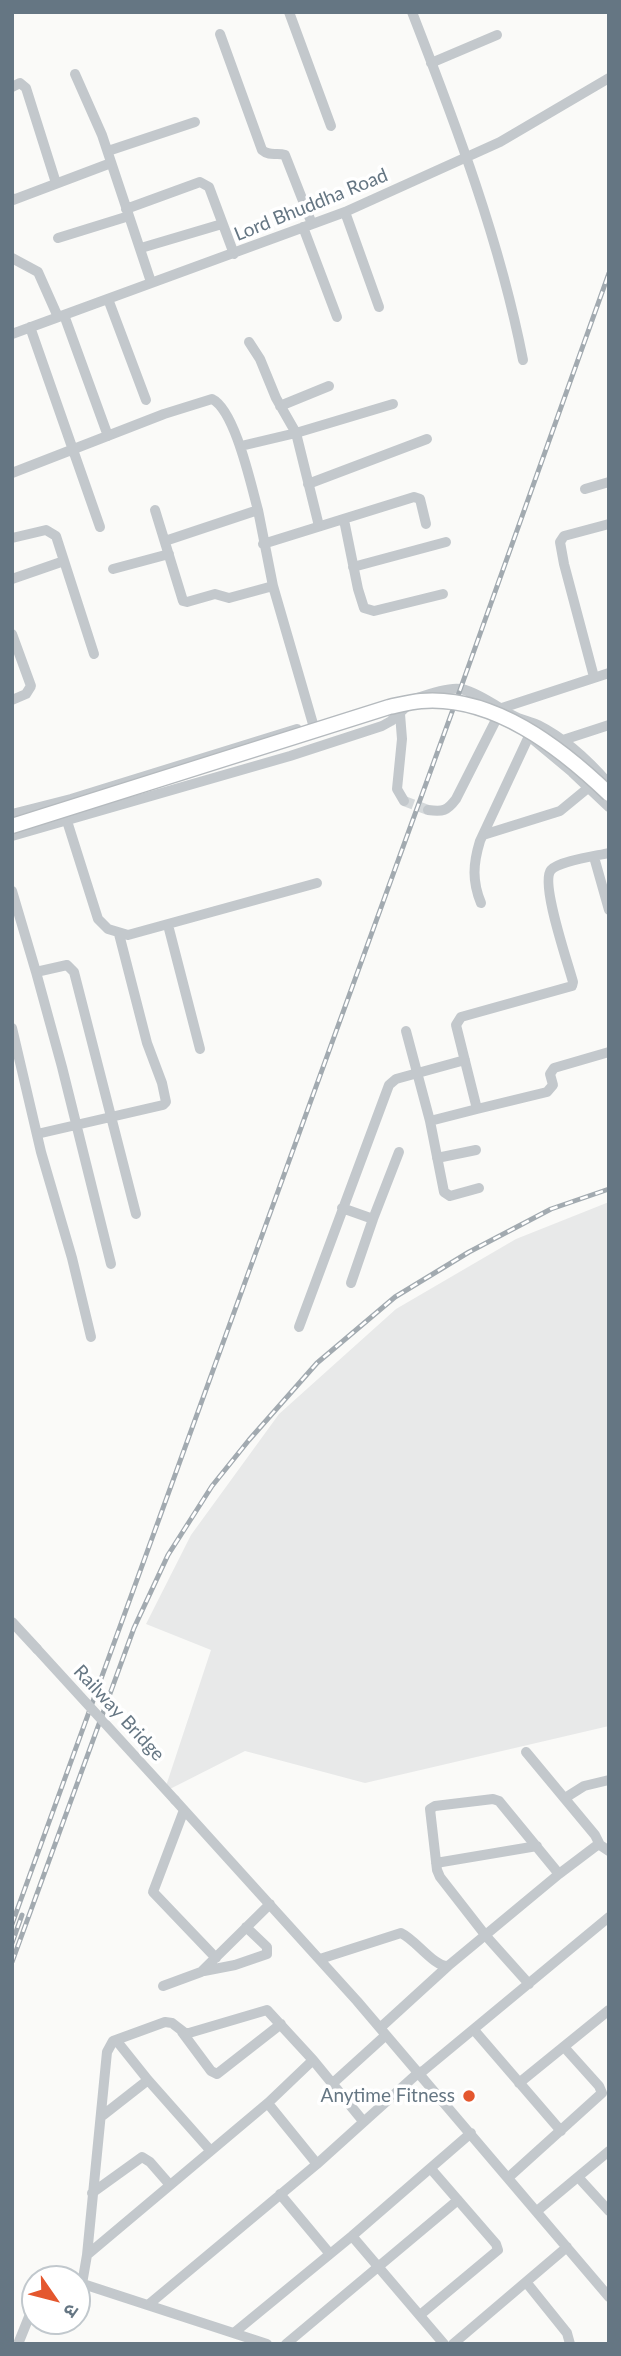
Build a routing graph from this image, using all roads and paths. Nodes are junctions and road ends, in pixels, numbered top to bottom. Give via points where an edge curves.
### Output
1 (289, 12) edge
2 (412, 12) edge
3 (220, 34) dead end
4 (497, 35) dead end
5 (431, 63) junction
6 (75, 74) dead end
7 (609, 78) edge
8 (12, 87) edge
9 (195, 122) dead end
10 (331, 126) dead end
11 (108, 151) junction
12 (465, 159) junction
13 (111, 163) junction
14 (56, 183) junction
15 (12, 200) edge
16 (128, 212) junction
17 (345, 212) junction
18 (222, 224) junction
19 (308, 225) junction
20 (58, 239) dead end
21 (141, 248) junction
22 (234, 254) junction
23 (12, 258) edge
24 (151, 282) junction
25 (108, 299) junction
26 (379, 307) dead end
27 (61, 316) junction
28 (337, 317) dead end
29 (30, 327) junction
30 (12, 334) edge
31 (249, 342) dead end
32 (523, 360) dead end
33 (329, 386) dead end
34 (146, 400) dead end
35 (393, 404) dead end
36 (280, 406) junction
37 (296, 433) junction
38 (108, 436) junction
39 (427, 439) dead end
40 (241, 446) junction
41 (73, 450) junction
42 (12, 473) edge
43 (609, 482) edge
44 (309, 484) junction
45 (585, 489) dead end
46 (155, 510) dead end
47 (258, 510) junction
48 (344, 520) junction
49 (426, 524) dead end
50 (609, 524) edge
51 (319, 526) junction
52 (100, 527) dead end
53 (12, 538) edge
54 (165, 541) junction
55 (446, 542) dead end
56 (263, 544) junction
57 (169, 554) junction
58 (64, 561) junction
59 (353, 567) junction
60 (113, 569) dead end
61 (12, 579) edge
62 (273, 586) junction
63 (443, 594) dead end
64 (12, 634) edge
65 (94, 654) dead end
66 (609, 673) edge
67 (594, 677) junction
68 (415, 699) junction
69 (12, 700) edge
70 (502, 708) junction
71 (400, 714) junction
72 (512, 716) junction
73 (313, 724) junction
74 (609, 725) edge
75 (529, 736) junction
76 (563, 740) junction
77 (609, 784) edge
78 (589, 788) junction
79 (609, 794) edge
80 (404, 801) dead end
81 (609, 807) edge
82 (428, 810) tunnel mouth
83 (12, 814) edge
84 (67, 821) junction
85 (12, 826) edge
86 (483, 835) junction
87 (12, 836) edge
88 (609, 853) edge
89 (594, 857) junction
90 (317, 883) dead end
91 (12, 891) edge
92 (481, 903) dead end
93 (609, 910) edge
94 (168, 925) junction
95 (119, 934) junction
96 (36, 972) junction
97 (12, 1028) edge
98 (406, 1031) dead end
99 (200, 1049) dead end
100 (609, 1052) edge
101 (465, 1060) junction
102 (417, 1073) junction
103 (477, 1109) junction
104 (113, 1118) junction
105 (430, 1121) junction
106 (76, 1126) junction
107 (37, 1134) junction
108 (476, 1150) dead end
109 (399, 1152) dead end
110 (437, 1158) junction
111 (478, 1188) dead end
112 (342, 1208) junction
113 (136, 1214) dead end
114 (373, 1219) junction
115 (111, 1264) dead end
116 (351, 1283) dead end
117 (299, 1327) dead end
118 (91, 1337) dead end
119 (12, 1622) edge
120 (526, 1752) dead end
121 (609, 1780) edge
122 (565, 1798) junction
123 (184, 1810) junction
124 (537, 1846) junction
125 (604, 1848) edge
126 (436, 1863) junction
127 (559, 1874) junction
128 (270, 1904) junction
129 (609, 1917) edge
130 (246, 1927) junction
131 (486, 1936) junction
132 (216, 1958) junction
133 (320, 1959) junction
134 (449, 1966) junction
135 (201, 1972) junction
136 (529, 1984) junction
137 (163, 1986) dead end
138 (607, 2014) edge
139 (281, 2024) junction
140 (474, 2030) junction
141 (383, 2031) junction
142 (182, 2032) junction
143 (116, 2040) junction
144 (565, 2047) junction
145 (313, 2060) junction
146 (418, 2073) junction
147 (148, 2080) junction
148 (333, 2083) junction
149 (519, 2083) junction
150 (269, 2102) junction
151 (102, 2116) junction
152 (363, 2121) junction
153 (561, 2131) junction
154 (471, 2133) junction
155 (210, 2150) junction
156 (609, 2151) edge
157 (317, 2164) junction
158 (431, 2169) junction
159 (509, 2177) junction
160 (578, 2177) junction
161 (170, 2185) junction
162 (609, 2192) edge
163 (92, 2193) junction
164 (280, 2194) junction
165 (458, 2200) junction
166 (599, 2201) junction
167 (537, 2211) junction
168 (609, 2211) edge
169 (352, 2236) junction
170 (567, 2247) junction
171 (330, 2254) junction
172 (87, 2255) junction
173 (84, 2265) edge
174 (379, 2266) junction
175 (526, 2282) junction
176 (91, 2287) edge
177 (609, 2297) edge
178 (148, 2305) junction
179 (420, 2315) junction
180 (235, 2332) junction
181 (267, 2344) edge
182 (286, 2344) edge
183 (444, 2344) edge
184 (453, 2344) edge
185 (570, 2344) edge

1 - 10 street
2 - 5 street
3 - 19 street via 262,150 285,155
4 - 5 street
5 - 12 street
6 - 11 street
7 - 12 street, Lord Bhuddha Road
8 - 14 street via 20,83 26,88
9 - 11 street
11 - 13 street
12 - 17 street, Lord Bhuddha Road
12 - 32 street via 500,263
13 - 14 street
13 - 16 street
14 - 15 street
16 - 18 street via 203,182
16 - 20 street
16 - 21 street
17 - 19 street, Lord Bhuddha Road
17 - 26 street
18 - 21 street
18 - 22 street
19 - 22 street, Lord Bhuddha Road
19 - 28 street
21 - 24 street
22 - 24 street, Lord Bhuddha Road
23 - 27 street via 38,272
24 - 25 street, Lord Bhuddha Road
25 - 27 street, Lord Bhuddha Road
25 - 34 street
27 - 29 street, Lord Bhuddha Road
27 - 38 street
29 - 30 street, Lord Bhuddha Road
29 - 41 street
31 - 36 street
33 - 36 street
35 - 37 street
36 - 37 street
37 - 40 street
37 - 44 street
38 - 40 street via 212,399 222,405
38 - 41 street
39 - 44 street
40 - 47 street
41 - 42 street
41 - 52 street
43 - 45 street
44 - 51 street
46 - 54 street
47 - 54 street
47 - 56 street
48 - 49 street via 417,497
48 - 51 street
48 - 59 street
50 - 67 street via 564,536 560,542
51 - 56 street
53 - 58 street via 52,531
54 - 57 street
55 - 59 street
56 - 62 street
57 - 60 street
57 - 62 street via 185,602 215,594 229,598
58 - 61 street
58 - 65 street
59 - 63 street via 361,604 369,611
62 - 73 street
64 - 69 street via 31,686
66 - 67 street
67 - 70 street
68 - 70 street via 440,690 460,690 457,688
68 - 71 street
68 - 73 street
70 - 72 street
70 - 82 street via 449,809
71 - 80 street via 397,789
71 - 84 street via 382,726 290,756
72 - 75 street
72 - 76 street
73 - 83 street
74 - 76 street
75 - 78 street
75 - 86 street
76 - 77 street
78 - 81 street
78 - 86 street via 560,811
79 - 85 main road, bridge via 536,734 494,713 420,701
84 - 87 street
84 - 95 street via 98,919
86 - 92 street via 473,867
88 - 89 street
89 - 93 street
89 - 101 street via 552,868 547,882 572,986 461,1017 456,1025
90 - 94 street
91 - 96 street
94 - 95 street
94 - 99 street
95 - 104 street via 166,1098 163,1105
96 - 104 street via 67,965 74,972
96 - 106 street
97 - 107 street
98 - 102 street
100 - 103 street via 554,1068 550,1074 553,1085 547,1092
101 - 102 street
101 - 103 street
102 - 105 street
102 - 112 street via 389,1085
103 - 105 street
104 - 106 street
104 - 113 street
105 - 110 street
106 - 107 street
106 - 115 street
107 - 118 street
108 - 110 street
109 - 114 street
110 - 111 street via 446,1195
112 - 114 street
112 - 117 street
114 - 116 street
119 - 123 street, Railway Bridge, bridge
120 - 122 street
121 - 122 street via 583,1786
122 - 125 street
123 - 128 street, Railway Bridge
123 - 132 street via 153,1892
124 - 126 street
124 - 126 street via 499,1801 435,1806 429,1815
124 - 127 street
125 - 127 street
126 - 131 street via 447,1889
127 - 131 street
128 - 130 street
128 - 133 street, Railway Bridge
129 - 136 street
130 - 132 street
130 - 135 street via 267,1947 267,1954
131 - 134 street
131 - 136 street
132 - 135 street
133 - 134 street via 401,1933 440,1965
133 - 141 street, Railway Bridge
134 - 141 street
135 - 137 street
136 - 140 street
138 - 144 street
139 - 142 street via 270,2011 262,2010
139 - 142 street via 217,2074
139 - 145 street
140 - 146 street
140 - 149 street
141 - 146 street, Railway Bridge
141 - 148 street
142 - 143 street via 165,2022
143 - 147 street
143 - 151 street via 107,2052
144 - 149 street
144 - 153 street via 602,2093
145 - 148 street
145 - 150 street
146 - 152 street
146 - 154 street, Railway Bridge
147 - 151 street
147 - 155 street
148 - 152 street
149 - 153 street
150 - 155 street
150 - 157 street
151 - 163 street
152 - 157 street
153 - 159 street
154 - 158 street
154 - 159 street, Railway Bridge
155 - 161 street
156 - 160 street
157 - 164 street
158 - 165 street
158 - 169 street
159 - 167 street, Railway Bridge
160 - 166 street
160 - 167 street
161 - 163 street via 142,2157
161 - 172 street
162 - 166 street
163 - 172 street
164 - 171 street
164 - 178 street
165 - 174 street
165 - 179 street via 498,2250
166 - 168 street
167 - 170 street, Railway Bridge
169 - 171 street
169 - 174 street
170 - 175 street
170 - 177 street, Railway Bridge
171 - 180 street
172 - 173 street
174 - 179 street
174 - 182 street
175 - 184 street
175 - 185 street via 568,2333
176 - 178 street
178 - 180 street
179 - 183 street
180 - 181 street

